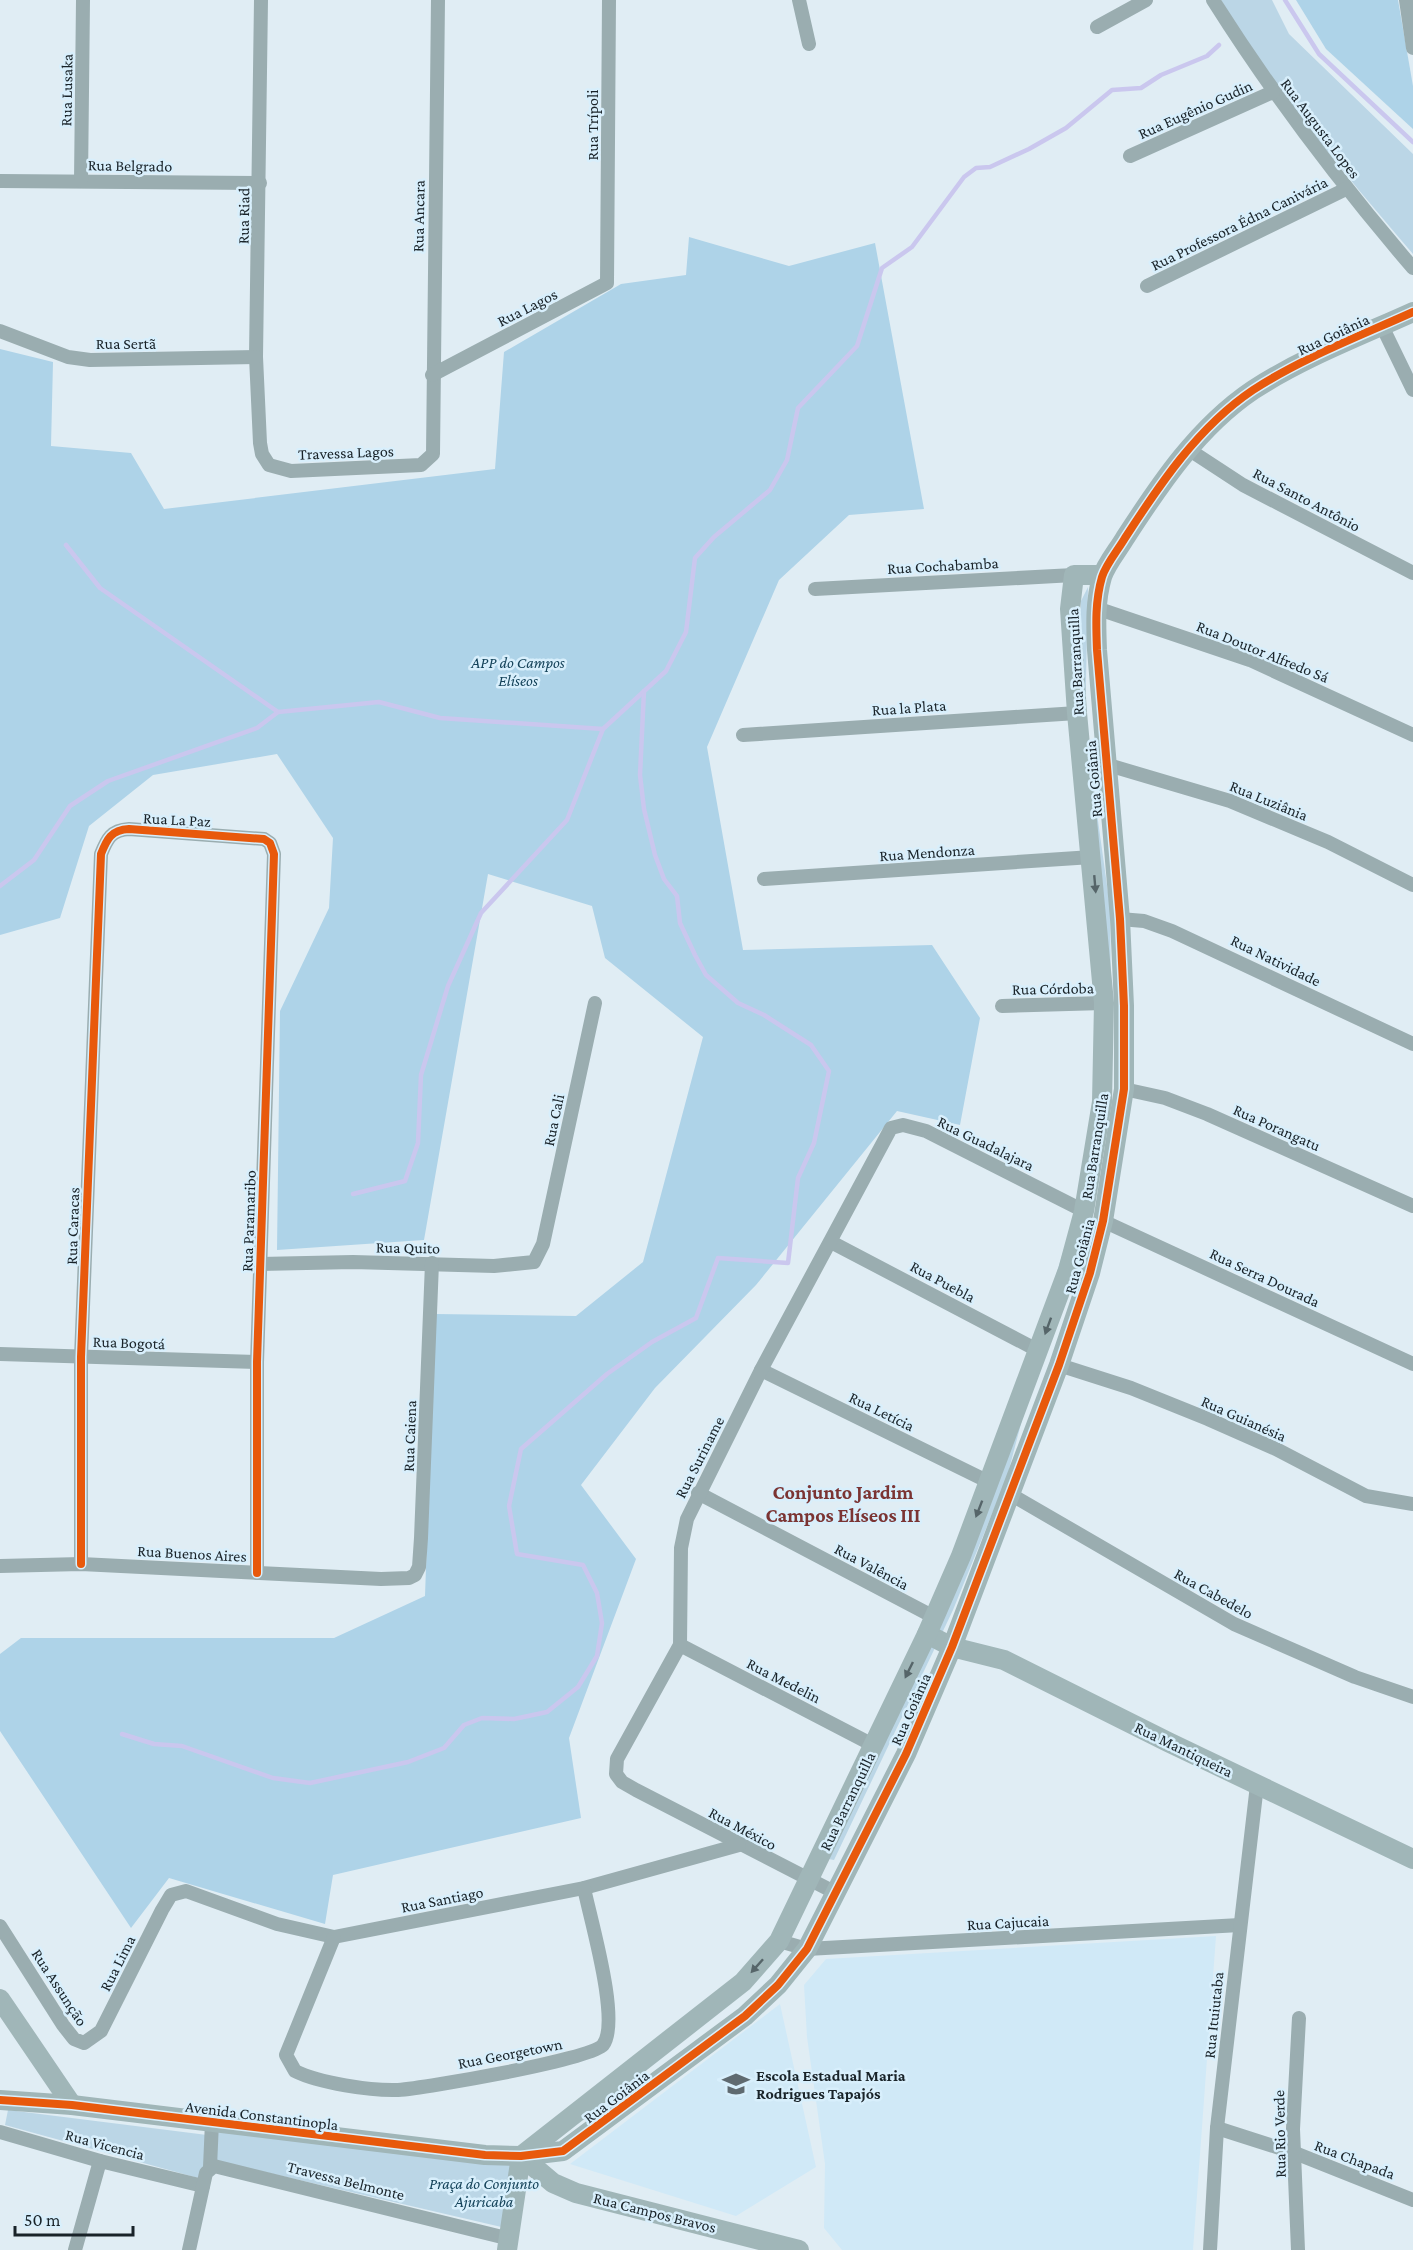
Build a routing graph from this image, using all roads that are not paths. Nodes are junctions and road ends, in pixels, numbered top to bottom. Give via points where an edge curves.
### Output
1 (83, 0) edge
2 (261, 0) edge
3 (438, 0) edge
4 (609, 0) edge
5 (799, 0) edge
6 (1146, 0) edge
7 (1213, 0) edge
8 (1406, 0) edge
9 (1097, 27) dead end
10 (809, 44) dead end
11 (1413, 48) edge
12 (1273, 92) junction
13 (1130, 156) dead end
14 (81, 181) junction
15 (0, 182) edge
16 (260, 183) junction
17 (1346, 189) junction
18 (608, 249) joint
19 (1413, 268) edge
20 (1147, 286) dead end
21 (1413, 312) edge
22 (1382, 326) junction
23 (0, 331) edge
24 (256, 357) junction
25 (432, 375) junction
26 (1413, 390) edge
27 (260, 433) joint
28 (434, 433) joint
29 (1188, 449) junction
30 (1413, 573) edge
31 (1074, 575) junction
32 (1102, 575) junction
33 (814, 589) dead end
34 (1096, 608) junction
35 (1077, 713) junction
36 (743, 735) dead end
37 (1413, 735) edge
38 (1106, 764) junction
39 (1092, 857) junction
40 (274, 870) joint
41 (764, 879) dead end
42 (1413, 885) edge
43 (100, 888) joint
44 (1120, 919) junction
45 (595, 1003) dead end
46 (1104, 1003) junction
47 (1002, 1006) dead end
48 (1413, 1044) edge
49 (1123, 1096) junction
50 (1102, 1102) junction
51 (883, 1147) joint
52 (1413, 1206) edge
53 (1084, 1210) junction
54 (1103, 1221) junction
55 (831, 1242) junction
56 (543, 1244) joint
57 (432, 1263) junction
58 (260, 1264) junction
59 (1039, 1351) junction
60 (0, 1354) edge
61 (81, 1357) junction
62 (257, 1362) junction
63 (1413, 1364) edge
64 (1059, 1365) junction
65 (762, 1370) junction
66 (989, 1482) junction
67 (698, 1493) junction
68 (1010, 1494) junction
69 (1413, 1504) edge
70 (960, 1556) junction
71 (81, 1564) junction
72 (0, 1566) edge
73 (983, 1566) junction
74 (257, 1573) junction
75 (381, 1579) joint
76 (930, 1626) junction
77 (680, 1646) junction
78 (952, 1647) junction
79 (1413, 1697) edge
80 (873, 1745) junction
81 (1257, 1785) junction
82 (636, 1790) joint
83 (739, 1845) junction
84 (1412, 1856) edge
85 (809, 1880) junction
86 (584, 1888) junction
87 (836, 1893) junction
88 (162, 1910) joint
89 (1240, 1925) junction
90 (0, 1926) edge
91 (334, 1937) junction
92 (779, 1941) junction
93 (807, 1948) junction
94 (2, 2004) edge
95 (1299, 2018) dead end
96 (101, 2031) joint
97 (0, 2100) edge
98 (72, 2105) junction
99 (212, 2122) junction
100 (1217, 2128) junction
101 (0, 2132) edge
102 (1295, 2153) junction
103 (521, 2156) junction
104 (100, 2161) junction
105 (210, 2167) junction
106 (203, 2186) junction
107 (1413, 2200) edge
108 (508, 2245) edge
109 (75, 2250) edge
110 (189, 2250) edge
111 (799, 2250) edge
112 (1210, 2250) edge
113 (1298, 2250) edge

1 - 14 street, Rua Lusaka
2 - 16 street, Rua Riad
3 - 25 street, Rua Ancara
4 - 18 street, Rua Trípoli
5 - 10 street
6 - 9 street
7 - 12 street, Rua Augusta Lopes
8 - 11 street
12 - 13 street, Rua Eugênio Gudin
12 - 17 street, Rua Augusta Lopes
14 - 15 street, Rua Belgrado
14 - 16 street, Rua Belgrado
16 - 24 street, Rua Riad
17 - 19 street, Rua Augusta Lopes
17 - 20 street, Rua Professora Édna Canivária
18 - 25 street, Rua Lagos via 605,286
21 - 22 street, Rua Goiânia
22 - 26 street
22 - 29 street, Rua Goiânia via 1251,391
23 - 24 street, Rua Sertã via 68,357 90,360
24 - 27 street, Rua Riad
25 - 28 street, Rua Ancara
27 - 28 street, Travessa Lagos via 266,462 291,471 421,465 433,454
29 - 30 street, Rua Santo Antônio via 1282,506
29 - 32 street, Rua Goiânia via 1146,505
31 - 32 street
31 - 33 street, Rua Cochabamba
31 - 35 street, Rua Barranquilla via 1070,609
32 - 34 street, Rua Goiânia
34 - 37 street, Rua Doutor Alfredo Sá via 1250,660
34 - 38 street, Rua Goiânia
35 - 36 street, Rua la Plata
35 - 39 street, Rua Barranquilla
38 - 42 street, Rua Luziânia via 1230,801 1328,842
38 - 44 street, Rua Goiânia
39 - 41 street, Rua Mendonza
39 -> 46 street, Rua Barranquilla
40 - 43 street, Rua La Paz via 274,854 264,839 121,830 107,838 101,854
40 - 58 street, Rua Paramaribo
43 - 61 street, Rua Caracas
44 - 48 street, Rua Natividade via 1159,926 1210,947
44 - 49 street, Rua Goiânia
45 - 56 street, Rua Cali
46 - 47 street, Rua Córdoba
46 - 50 street, Rua Barranquilla
49 - 50 street
49 - 52 street, Rua Porangatu via 1165,1098 1198,1110
49 - 54 street, Rua Goiânia
50 - 53 street, Rua Barranquilla
51 - 53 street, Rua Guadalajara via 895,1125 926,1131
51 - 55 street, Rua Suriname
53 -> 59 street, Rua Barranquilla
54 - 63 street, Rua Serra Dourada
54 - 64 street, Rua Goiânia
55 - 59 street, Rua Puebla
55 - 65 street, Rua Suriname
56 - 57 street, Rua Quito via 534,1262 525,1265
57 - 58 street, Rua Quito
57 - 75 street, Rua Caiena via 419,1567 409,1578
58 - 62 street, Rua Paramaribo
59 - 66 street, Rua Barranquilla
60 - 61 street, Rua Bogotá
61 - 62 street, Rua Bogotá
61 - 71 street, Rua Caracas
62 - 74 street, Rua Paramaribo
64 - 68 street, Rua Goiânia
64 - 69 street, Rua Guianésia via 1208,1419 1366,1496
65 - 66 street, Rua Letícia
65 - 67 street, Rua Suriname
66 -> 70 street, Rua Barranquilla
67 - 76 street, Rua Valência
67 - 77 street, Rua Suriname via 681,1548
68 - 73 street, Rua Goiânia
68 - 79 street, Rua Cabedelo via 1234,1624 1336,1669
70 - 73 street
70 - 76 street, Rua Barranquilla
71 - 72 street, Rua Buenos Aires
71 - 74 street, Rua Buenos Aires
73 - 78 street, Rua Goiânia
74 - 75 street, Rua Buenos Aires
76 - 78 street, Rua Mantiqueira
76 -> 80 street, Rua Barranquilla
77 - 80 street, Rua Medelin
77 - 82 street, Rua Suriname via 615,1764 618,1778
78 - 81 street, Rua Mantiqueira via 1004,1660
78 - 87 street, Rua Goiânia via 906,1754
80 - 85 street, Rua Barranquilla
81 - 84 street, Rua Mantiqueira
81 - 89 street, Rua Ituiutaba
82 - 83 street, Rua México
83 - 85 street, Rua México
83 - 86 street, Rua Santiago
85 - 87 street, Rua México
85 - 92 street, Rua Goiânia
86 - 91 street, Rua Santiago
86 - 91 street, Rua Georgetown via 609,2011 606,2037 596,2050 522,2068 397,2090 301,2074 287,2062 286,2055
87 - 93 street, Rua Goiânia
88 - 91 street, Rua Santiago via 171,1895 186,1891 277,1924
88 - 96 street, Rua Lima
89 - 93 street, Rua Cajucaia
89 - 100 street, Rua Ituiutaba
90 - 96 street, Rua Assunção via 74,2039 88,2043
92 - 93 street, Rua Cajucaia
92 -> 103 street, Rua Goiânia via 742,1982
93 - 103 street, Rua Goiânia via 778,1985 745,2016 573,2145 563,2151
94 - 98 street
95 - 102 street, Rua Rio Verde
97 - 98 street, Avenida Constantinopla
98 - 99 street, Avenida Constantinopla
99 - 103 street, Avenida Constantinopla
99 - 105 street
100 - 102 street, Rua Chapada
100 - 112 street, Rua Ituiutaba
101 - 104 street, Rua Vicencia
102 - 107 street, Rua Chapada
102 - 113 street, Rua Rio Verde
103 - 108 street
103 - 111 street, Rua Campos Bravos via 549,2180 576,2193
104 - 106 street, Rua Vicencia
104 - 109 street
105 - 106 street
105 - 108 street, Travessa Belmonte via 245,2172
106 - 110 street

